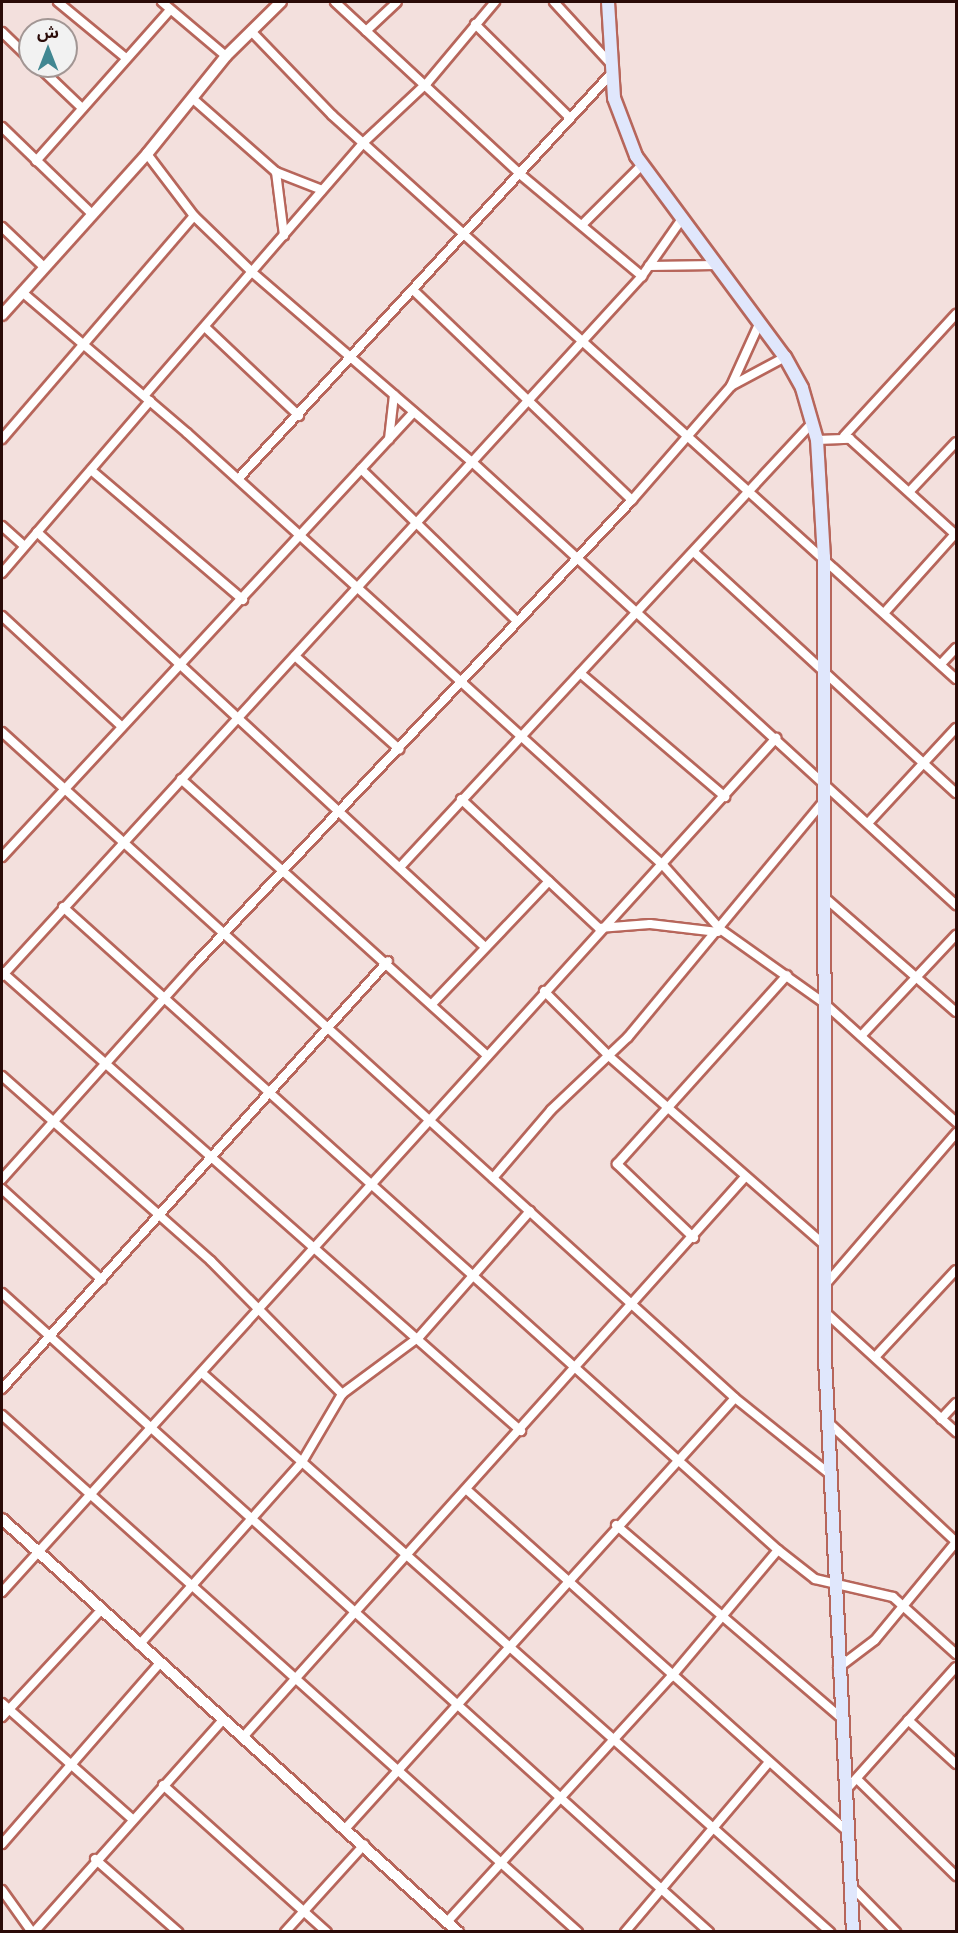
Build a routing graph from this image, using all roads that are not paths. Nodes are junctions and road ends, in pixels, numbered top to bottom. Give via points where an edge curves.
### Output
1 (58, 2) edge
2 (162, 2) edge
3 (281, 2) edge
4 (334, 2) edge
5 (397, 2) edge
6 (495, 2) edge
7 (554, 2) edge
8 (608, 2) edge
9 (170, 10) junction
10 (476, 24) junction
11 (251, 31) junction
12 (366, 31) junction
13 (2, 32) edge
14 (18, 47) edge
15 (226, 56) junction
16 (126, 58) junction
17 (610, 68) junction
18 (51, 78) edge
19 (427, 83) junction
20 (192, 98) junction
21 (82, 108) junction
22 (570, 118) junction
23 (2, 127) edge
24 (365, 141) junction
25 (147, 154) junction
26 (36, 161) junction
27 (642, 165) junction
28 (276, 172) junction
29 (521, 175) junction
30 (322, 190) junction
31 (92, 214) junction
32 (194, 216) junction
33 (681, 220) junction
34 (582, 225) junction
35 (2, 227) edge
36 (284, 235) junction
37 (467, 235) junction
38 (716, 265) junction
39 (649, 266) junction
40 (44, 267) junction
41 (253, 273) junction
42 (642, 276) junction
43 (414, 291) junction
44 (22, 292) junction
45 (957, 314) edge
46 (2, 315) edge
47 (760, 322) junction
48 (206, 328) junction
49 (582, 341) junction
50 (83, 345) junction
51 (785, 357) junction
52 (354, 359) junction
53 (731, 386) junction
54 (394, 394) junction
55 (147, 398) junction
56 (527, 401) junction
57 (414, 412) junction
58 (299, 416) junction
59 (813, 422) junction
60 (844, 436) junction
61 (2, 439) edge
62 (685, 439) junction
63 (389, 440) junction
64 (817, 440) junction
65 (957, 442) edge
66 (471, 461) junction
67 (361, 469) junction
68 (91, 470) junction
69 (238, 479) junction
70 (910, 491) junction
71 (749, 495) junction
72 (632, 500) junction
73 (418, 525) junction
74 (2, 526) edge
75 (37, 532) junction
76 (956, 535) edge
77 (300, 536) junction
78 (24, 546) junction
79 (696, 554) junction
80 (824, 557) junction
81 (579, 559) junction
82 (2, 573) edge
83 (357, 590) junction
84 (243, 600) junction
85 (638, 612) junction
86 (885, 612) junction
87 (2, 616) edge
88 (517, 621) junction
89 (957, 648) edge
90 (295, 656) junction
91 (179, 663) junction
92 (940, 664) junction
93 (580, 673) junction
94 (824, 673) junction
95 (957, 679) edge
96 (460, 682) junction
97 (239, 718) junction
98 (121, 726) junction
99 (957, 728) edge
100 (2, 732) edge
101 (519, 735) junction
102 (776, 738) junction
103 (399, 749) junction
104 (923, 763) junction
105 (181, 779) junction
106 (823, 779) junction
107 (63, 789) junction
108 (957, 793) edge
109 (725, 797) junction
110 (461, 799) junction
111 (822, 803) junction
112 (342, 810) junction
113 (869, 822) junction
114 (121, 842) junction
115 (3, 854) edge
116 (402, 865) junction
117 (663, 865) junction
118 (285, 870) junction
119 (549, 881) junction
120 (821, 894) junction
121 (957, 905) edge
122 (63, 907) junction
123 (599, 928) junction
124 (719, 931) junction
125 (222, 935) junction
126 (957, 935) edge
127 (485, 947) junction
128 (388, 961) junction
129 (2, 974) edge
130 (787, 975) junction
131 (919, 977) junction
132 (544, 991) junction
133 (164, 999) junction
134 (433, 1003) junction
135 (824, 1003) junction
136 (957, 1012) edge
137 (330, 1030) junction
138 (861, 1036) junction
139 (488, 1056) junction
140 (610, 1057) junction
141 (106, 1066) junction
142 (2, 1076) edge
143 (270, 1095) junction
144 (671, 1108) junction
145 (429, 1120) junction
146 (957, 1122) edge
147 (55, 1125) junction
148 (957, 1132) edge
149 (207, 1156) junction
150 (745, 1177) junction
151 (493, 1178) junction
152 (2, 1179) edge
153 (368, 1184) junction
154 (2, 1189) edge
155 (530, 1211) junction
156 (157, 1213) junction
157 (694, 1238) junction
158 (825, 1245) junction
159 (313, 1246) junction
160 (957, 1269) edge
161 (472, 1278) junction
162 (102, 1280) junction
163 (825, 1285) junction
164 (2, 1293) edge
165 (633, 1305) junction
166 (256, 1306) junction
167 (825, 1312) junction
168 (420, 1337) junction
169 (50, 1338) junction
170 (876, 1356) junction
171 (576, 1370) junction
172 (202, 1373) junction
173 (2, 1389) edge
174 (342, 1394) junction
175 (735, 1398) junction
176 (957, 1403) edge
177 (2, 1416) edge
178 (941, 1419) junction
179 (829, 1423) junction
180 (151, 1429) junction
181 (521, 1431) junction
182 (957, 1432) edge
183 (302, 1462) junction
184 (675, 1462) junction
185 (832, 1476) junction
186 (466, 1490) junction
187 (91, 1492) junction
188 (2, 1519) edge
189 (253, 1521) junction
190 (616, 1525) junction
191 (956, 1542) edge
192 (778, 1551) junction
193 (39, 1552) junction
194 (410, 1554) junction
195 (567, 1581) junction
196 (835, 1585) junction
197 (192, 1586) junction
198 (2, 1592) edge
199 (903, 1604) junction
200 (100, 1611) junction
201 (356, 1614) junction
202 (721, 1618) junction
203 (139, 1645) junction
204 (508, 1647) junction
205 (957, 1654) edge
206 (159, 1664) junction
207 (957, 1667) edge
208 (838, 1668) junction
209 (671, 1677) junction
210 (296, 1678) junction
211 (5, 1706) edge
212 (456, 1706) junction
213 (840, 1716) junction
214 (2, 1717) edge
215 (224, 1719) junction
216 (908, 1720) junction
217 (244, 1736) junction
218 (613, 1740) junction
219 (769, 1762) junction
220 (957, 1764) edge
221 (70, 1767) junction
222 (399, 1771) junction
223 (856, 1779) junction
224 (163, 1785) junction
225 (842, 1794) junction
226 (560, 1799) junction
227 (132, 1818) junction
228 (345, 1829) junction
229 (716, 1829) junction
230 (846, 1830) junction
231 (2, 1844) edge
232 (364, 1845) junction
233 (95, 1859) junction
234 (500, 1864) junction
235 (957, 1876) edge
236 (850, 1885) junction
237 (664, 1889) junction
238 (2, 1890) edge
239 (304, 1910) junction
240 (447, 1922) junction
241 (33, 1932) edge
242 (178, 1932) edge
243 (285, 1932) edge
244 (327, 1932) edge
245 (458, 1932) edge
246 (578, 1932) edge
247 (625, 1932) edge
248 (709, 1932) edge
249 (830, 1932) edge
250 (853, 1932) edge
251 (896, 1932) edge

1 - 16 street
2 - 9 street
3 - 11 street
4 - 12 street
5 - 12 street
6 - 10 street
7 - 17 street
8 - 17 main road
9 - 15 street
9 - 16 street
10 - 19 street
10 - 22 street
11 - 15 street
11 - 24 street via 332,116
12 - 19 street
13 - 14 street
15 - 20 street
16 - 21 street
17 - 22 street
17 - 27 main road via 622,125
18 - 21 street
19 - 24 street
19 - 29 street
20 - 25 street
20 - 28 street
21 - 26 street
22 - 29 street
23 - 26 street
24 - 30 street
24 - 37 street
25 - 31 street
25 - 32 street
26 - 31 street
27 - 33 main road
27 - 34 street
28 - 30 street
28 - 36 street
29 - 34 street
29 - 37 street
30 - 36 street
31 - 40 street
32 - 41 street
32 - 50 street
33 - 38 main road
33 - 39 street
34 - 42 street
35 - 40 street
36 - 41 street
37 - 43 street
37 - 49 street
38 - 39 street
38 - 47 main road
39 - 42 street
40 - 44 street
41 - 48 street
41 - 52 street
42 - 49 street
43 - 52 street
43 - 56 street
44 - 46 street
44 - 50 street
45 - 60 street
47 - 51 main road
47 - 53 street
48 - 55 street
48 - 58 street
49 - 56 street
49 - 62 street
50 - 55 street
50 - 61 street
51 - 53 street
51 - 59 main road
52 - 54 street
52 - 58 street
53 - 62 street
54 - 57 street
54 - 63 street
55 - 68 street
55 - 69 street
56 - 66 street
56 - 72 street
57 - 63 street
57 - 66 street
58 - 69 street
59 - 64 main road
59 - 71 street
60 - 64 street
60 - 70 street
62 - 71 street
62 - 72 street
63 - 67 street
64 - 80 main road
65 - 70 street
66 - 73 street
66 - 81 street
67 - 73 street
67 - 77 street
68 - 75 street
68 - 84 street
69 - 77 street
70 - 76 street
71 - 79 street
71 - 80 street
72 - 81 street
73 - 83 street
73 - 88 street
74 - 78 street
75 - 78 street
75 - 91 street
76 - 86 street
77 - 83 street
77 - 84 street
78 - 82 street
79 - 85 street
79 - 94 street
80 - 86 street
80 - 94 main road
81 - 85 street
81 - 88 street
83 - 90 street
83 - 96 street
84 - 91 street
85 - 93 street
85 - 102 street
86 - 92 street
87 - 98 street
88 - 96 street
89 - 92 street
90 - 97 street
90 - 103 street
91 - 97 street
91 - 98 street
92 - 95 street
93 - 101 street
93 - 109 street
94 - 104 street
94 - 106 main road
96 - 101 street
96 - 103 street
97 - 105 street
97 - 112 street
98 - 107 street
99 - 104 street
100 - 107 street
101 - 110 street
101 - 117 street
102 - 106 street
102 - 109 street
103 - 112 street
104 - 108 street
104 - 113 street
105 - 114 street
105 - 118 street
106 - 111 main road
106 - 113 street
107 - 114 street
107 - 115 street
109 - 117 street
110 - 116 street
110 - 119 street
111 - 120 main road
111 - 124 street
112 - 116 street
112 - 118 street
113 - 121 street
114 - 122 street
114 - 125 street
116 - 127 street
117 - 123 street
117 - 124 street
118 - 125 street
118 - 128 street
119 - 123 street
119 - 127 street
120 - 131 street
120 - 135 main road
122 - 129 street
122 - 133 street
123 - 124 street via 650,924
123 - 132 street
124 - 130 street
124 - 140 street
125 - 133 street
125 - 137 street
126 - 131 street
127 - 134 street
128 - 134 street
128 - 137 street
129 - 141 street
130 - 135 street
130 - 144 street
131 - 136 street
131 - 138 street
132 - 139 street
132 - 140 street
133 - 141 street
133 - 143 street
134 - 139 street
135 - 138 street
135 - 158 main road
137 - 143 street
137 - 145 street
138 - 146 street
139 - 145 street
140 - 144 street
140 - 151 street via 551,1110
141 - 147 street
141 - 149 street
142 - 147 street
143 - 149 street
143 - 153 street
144 - 150 street
144 - 157 street via 622,1156 618,1170
145 - 151 street
145 - 153 street
147 - 152 street
147 - 156 street
148 - 163 street
149 - 156 street
149 - 159 street
150 - 157 street
150 - 158 street
151 - 155 street
153 - 159 street
153 - 161 street
154 - 162 street
155 - 161 street
155 - 165 street
156 - 162 street
156 - 166 street
157 - 165 street
158 - 163 main road
159 - 166 street
159 - 168 street
160 - 170 street
161 - 168 street
161 - 171 street
162 - 169 street
163 - 167 main road
164 - 169 street
165 - 171 street
165 - 175 street
166 - 172 street
166 - 174 street
167 - 170 street
167 - 179 main road
168 - 174 street
168 - 181 street
169 - 173 street
169 - 180 street
170 - 178 street
171 - 181 street
171 - 184 street
172 - 180 street
172 - 183 street
174 - 183 street
175 - 184 street
175 - 185 street
176 - 178 street
177 - 187 street
178 - 182 street
179 - 185 main road
179 - 191 street
180 - 187 street
180 - 189 street
181 - 186 street
183 - 189 street
183 - 194 street
184 - 190 street
184 - 192 street
185 - 196 main road
186 - 194 street
186 - 195 street
187 - 193 street
187 - 197 street
188 - 193 street
189 - 197 street
189 - 201 street
190 - 195 street
190 - 202 street
191 - 199 street
192 - 196 street via 804,1572
192 - 202 street
193 - 198 street
193 - 200 street
194 - 201 street
194 - 204 street
195 - 204 street
195 - 209 street
196 - 199 street via 874,1590
196 - 208 main road
197 - 203 street
197 - 210 street
199 - 205 street
199 - 208 street via 861,1654
200 - 203 street
200 - 211 street
201 - 210 street
201 - 212 street
202 - 209 street
202 - 213 street
203 - 206 street
204 - 212 street
204 - 218 street
206 - 215 street
206 - 221 street
207 - 216 street
208 - 213 main road
209 - 218 street
209 - 219 street
210 - 217 street
210 - 222 street
211 - 214 street
211 - 221 street
212 - 222 street
212 - 226 street
213 - 225 main road
215 - 217 street
215 - 224 street
216 - 220 street
216 - 223 street
217 - 228 street
218 - 226 street
218 - 229 street
219 - 229 street
219 - 230 street
221 - 227 street
221 - 231 street
222 - 228 street
222 - 234 street
223 - 225 street
223 - 235 street
224 - 227 street
224 - 239 street
225 - 230 main road
226 - 234 street
226 - 237 street
227 - 233 street
228 - 232 street
229 - 237 street
229 - 249 street
230 - 236 main road
232 - 239 street
232 - 240 street
233 - 241 street
233 - 242 street
234 - 240 street
234 - 246 street
236 - 250 main road
236 - 251 street
237 - 247 street
237 - 248 street
238 - 241 street
239 - 243 street
239 - 244 street
240 - 245 street

